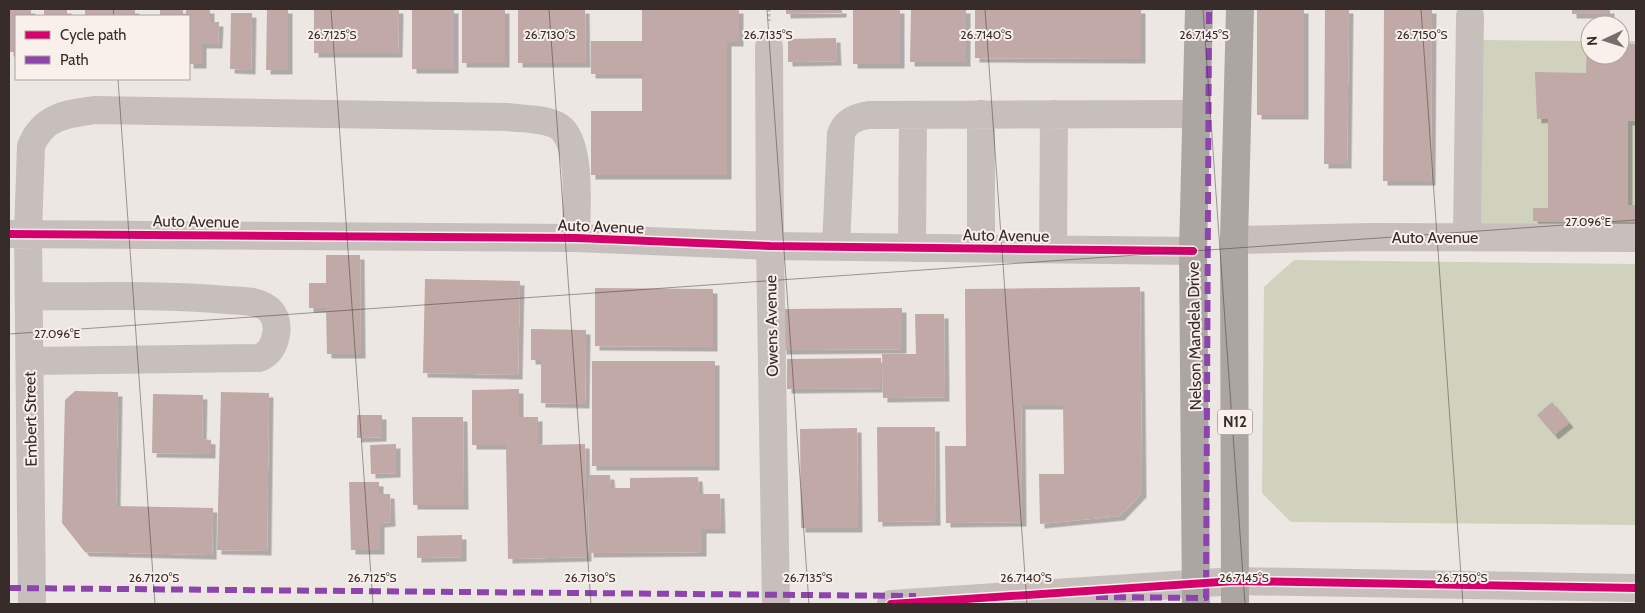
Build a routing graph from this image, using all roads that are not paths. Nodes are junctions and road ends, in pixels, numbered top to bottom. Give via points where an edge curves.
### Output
1 (1199, 9) edge
2 (1240, 9) edge
3 (1470, 16) dead end
4 (769, 47) dead end
5 (981, 114) junction
6 (1054, 114) junction
7 (1197, 114) junction
8 (913, 115) junction
9 (18, 234) edge
10 (1467, 237) junction
11 (576, 238) junction
12 (1636, 238) edge
13 (1234, 240) junction
14 (770, 246) junction
15 (836, 247) junction
16 (912, 248) junction
17 (980, 248) junction
18 (1054, 250) junction
19 (1193, 251) junction
20 (29, 296) junction
21 (30, 361) junction
22 (1636, 588) edge
23 (1235, 593) edge
24 (1196, 594) edge
25 (32, 604) edge
26 (776, 604) edge
27 (891, 604) edge

1 - 7 highway, Nelson Mandela Drive / N12
2 - 13 highway, N12
3 - 10 street
4 - 14 street, Owens Avenue
5 - 6 street
5 - 8 street
5 - 17 street
6 - 7 street
6 - 18 street
7 - 19 highway, Nelson Mandela Drive / N12
8 - 15 street via 857,117 843,128
8 - 16 street
9 - 11 street, Auto Avenue
9 - 11 street, Embert Street via 35,136 52,119 94,110 506,117 548,122 562,129 572,150 576,175
9 - 20 street, Embert Street
10 - 12 street, Auto Avenue
10 - 13 street, Auto Avenue
11 - 14 street, Auto Avenue
13 - 23 highway, N12
14 - 15 street, Auto Avenue
14 - 26 street, Owens Avenue
15 - 16 street, Auto Avenue
16 - 17 street, Auto Avenue
17 - 18 street, Auto Avenue
18 - 19 street, Auto Avenue
19 - 24 highway, Nelson Mandela Drive / N12
20 - 21 street, Embert Street
20 - 21 street via 208,298 253,302 270,310 277,329 268,354 259,358
21 - 25 street, Embert Street
22 - 23 street
23 - 24 street
24 - 27 street

